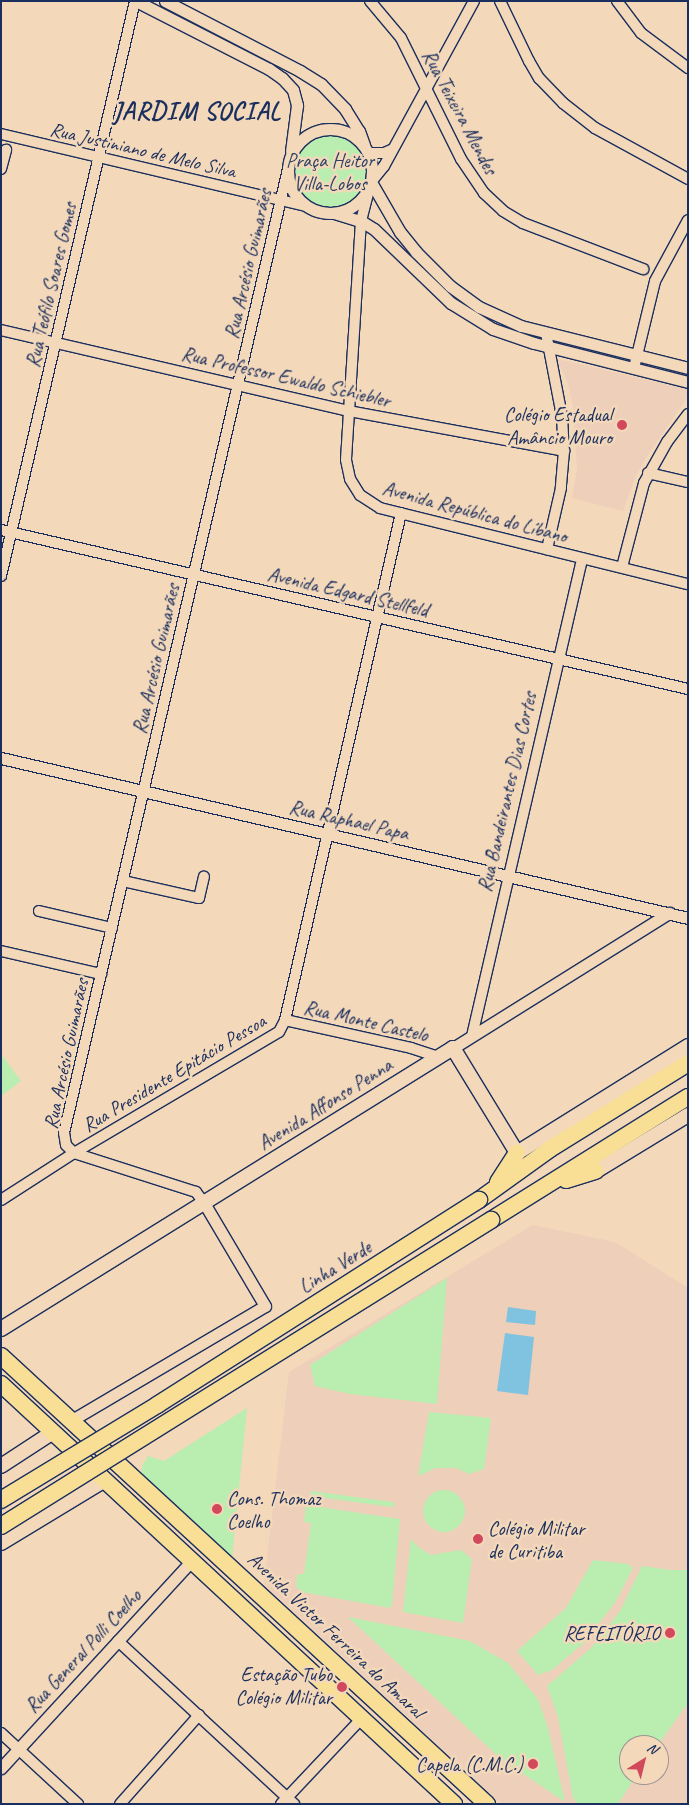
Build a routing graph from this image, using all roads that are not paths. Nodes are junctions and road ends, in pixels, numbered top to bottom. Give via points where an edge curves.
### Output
1 (135, 1) edge
2 (165, 1) edge
3 (370, 1) edge
4 (474, 1) edge
5 (500, 1) edge
6 (617, 1) edge
7 (688, 68) edge
8 (426, 87) junction
9 (1, 134) edge
10 (6, 150) dead end
11 (392, 150) junction
12 (367, 151) junction
13 (98, 157) junction
14 (289, 164) junction
15 (1, 169) edge
16 (688, 179) edge
17 (371, 182) junction
18 (280, 201) junction
19 (306, 206) junction
20 (334, 213) junction
21 (688, 220) edge
22 (361, 221) junction
23 (643, 269) dead end
24 (1, 330) edge
25 (546, 333) junction
26 (56, 343) junction
27 (549, 347) junction
28 (637, 356) junction
29 (634, 368) junction
30 (688, 368) edge
31 (688, 382) edge
32 (238, 385) junction
33 (349, 411) junction
34 (688, 414) edge
35 (564, 451) junction
36 (648, 473) junction
37 (688, 482) edge
38 (401, 513) junction
39 (6, 531) edge
40 (547, 549) junction
41 (582, 558) junction
42 (622, 568) junction
43 (194, 574) junction
44 (1, 576) edge
45 (688, 584) edge
46 (377, 617) junction
47 (559, 659) junction
48 (688, 689) edge
49 (1, 758) edge
50 (144, 791) junction
51 (328, 834) junction
52 (508, 876) junction
53 (204, 877) dead end
54 (123, 881) junction
55 (39, 911) dead end
56 (669, 914) junction
57 (688, 918) edge
58 (112, 928) junction
59 (1, 951) edge
60 (101, 974) junction
61 (285, 1020) junction
62 (472, 1036) junction
63 (688, 1046) edge
64 (453, 1048) junction
65 (439, 1057) junction
66 (688, 1063) edge
67 (688, 1097) edge
68 (688, 1114) edge
69 (74, 1153) junction
70 (517, 1153) junction
71 (596, 1171) joint
72 (543, 1188) junction
73 (494, 1190) junction
74 (1, 1200) edge
75 (204, 1203) junction
76 (1, 1328) edge
77 (1, 1356) edge
78 (1, 1384) edge
79 (72, 1420) junction
80 (53, 1432) junction
81 (1, 1466) edge
82 (105, 1480) junction
83 (1, 1500) edge
84 (1, 1526) edge
85 (1, 1543) edge
86 (192, 1560) junction
87 (118, 1640) junction
88 (199, 1715) junction
89 (362, 1718) junction
90 (1, 1733) edge
91 (18, 1749) junction
92 (1, 1768) edge
93 (288, 1802) edge
94 (486, 1803) edge
95 (78, 1804) edge
96 (120, 1804) edge
97 (454, 1804) edge

1 - 13 street, Rua Teófilo Soares Gomes
1 - 14 street via 269,69 287,83 293,90 297,105
2 - 12 street via 321,84 350,116
3 - 8 street, Rua Teixeira Mendes via 401,38
4 - 8 street
5 - 16 street via 529,61 563,103 595,128
6 - 7 street via 641,33
8 - 11 street
8 - 23 street, Rua Teixeira Mendes via 468,172 493,203 534,228
9 - 13 street, Rua Justiniano de Melo Silva
10 - 15 street
11 - 12 street via 378,154
11 - 17 street
12 - 14 street via 357,139 345,132 332,129 318,131 301,141
12 - 17 street via 372,168
13 - 18 street, Rua Justiniano de Melo Silva
13 - 26 street, Rua Teófilo Soares Gomes
14 - 18 street, Rua Arcésio Guimarães
14 - 19 street via 293,190
17 - 20 street via 357,204
17 - 22 street, Avenida República do Líbano
17 - 25 street via 408,242 450,286 500,318
18 - 19 street, Rua Justiniano de Melo Silva
18 - 32 street, Rua Arcésio Guimarães
19 - 20 street via 319,212
20 - 22 street
21 - 28 street via 655,281
22 - 27 street via 384,237 459,309 493,329
22 - 33 street, Avenida República do Líbano
24 - 26 street, Rua Professor Ewaldo Schiebler
25 - 27 street
25 - 28 street
26 - 32 street, Rua Professor Ewaldo Schiebler
26 - 39 street, Rua Teófilo Soares Gomes
27 - 29 street
27 - 35 street via 562,416
28 - 29 street
28 - 30 street
29 - 31 street
32 - 33 street, Rua Professor Ewaldo Schiebler
32 - 43 street, Rua Arcésio Guimarães
33 - 35 street, Rua Professor Ewaldo Schiebler
33 - 38 street, Avenida República do Líbano via 346,460 354,488 373,505
34 - 36 street
35 - 40 street via 561,488
36 - 37 street
36 - 42 street via 636,506
38 - 40 street, Avenida República do Líbano
38 - 46 street
39 - 43 street, Avenida Edgard Stellfeld
39 - 44 street, Rua Teófilo Soares Gomes
40 - 41 street, Avenida República do Líbano
41 - 42 street, Avenida República do Líbano
41 - 47 street, Rua Bandeirantes Dias Cortes
42 - 45 street, Avenida República do Líbano
43 - 46 street, Avenida Edgard Stellfeld
43 - 50 street, Rua Arcésio Guimarães
46 - 47 street, Avenida Edgard Stellfeld
46 - 51 street
47 - 48 street, Avenida Edgard Stellfeld
47 - 52 street, Rua Bandeirantes Dias Cortes
49 - 50 street, Rua Raphael Papa
50 - 51 street, Rua Raphael Papa
50 - 54 street, Rua Arcésio Guimarães
51 - 52 street, Rua Raphael Papa
51 - 61 street
52 - 56 street, Rua Raphael Papa
52 - 62 street, Rua Bandeirantes Dias Cortes
53 - 54 street via 199,898
54 - 58 street, Rua Arcésio Guimarães
55 - 58 street
56 - 57 street, Rua Raphael Papa
56 - 62 street, Avenida Affonso Penna
58 - 60 street, Rua Arcésio Guimarães
59 - 60 street
60 - 69 street, Rua Arcésio Guimarães via 64,1133 66,1145
61 - 65 street, Rua Monte Castelo
61 - 69 street, Rua Presidente Epitácio Pessoa via 278,1032
62 - 64 street, Avenida Affonso Penna
63 - 70 main road
64 - 65 main road, Avenida Affonso Penna
64 - 70 main road
65 - 75 main road, Avenida Affonso Penna
66 - 73 highway, Linha Verde via 550,1149
67 - 72 highway
68 - 71 main road
69 - 74 street, Rua Presidente Epitácio Pessoa
69 - 75 street via 196,1192
70 - 73 highway
71 - 72 highway
72 - 84 highway, bridge
73 - 83 highway, Linha Verde, bridge via 157,1405
75 - 76 main road, Avenida Affonso Penna
75 - 79 street via 265,1306
77 - 79 highway, Avenida Victor Ferreira do Amaral
78 - 80 highway
79 - 94 highway, Avenida Victor Ferreira do Amaral
80 - 81 main road
80 - 82 highway
82 - 85 main road
82 - 86 highway
86 - 87 street, Rua General Polli Coelho
86 - 89 highway
87 - 88 street
87 - 91 street, Rua General Polli Coelho
88 - 93 street
88 - 96 street
89 - 93 street
89 - 97 highway
90 - 91 street
91 - 92 street, Rua General Polli Coelho
91 - 95 street

